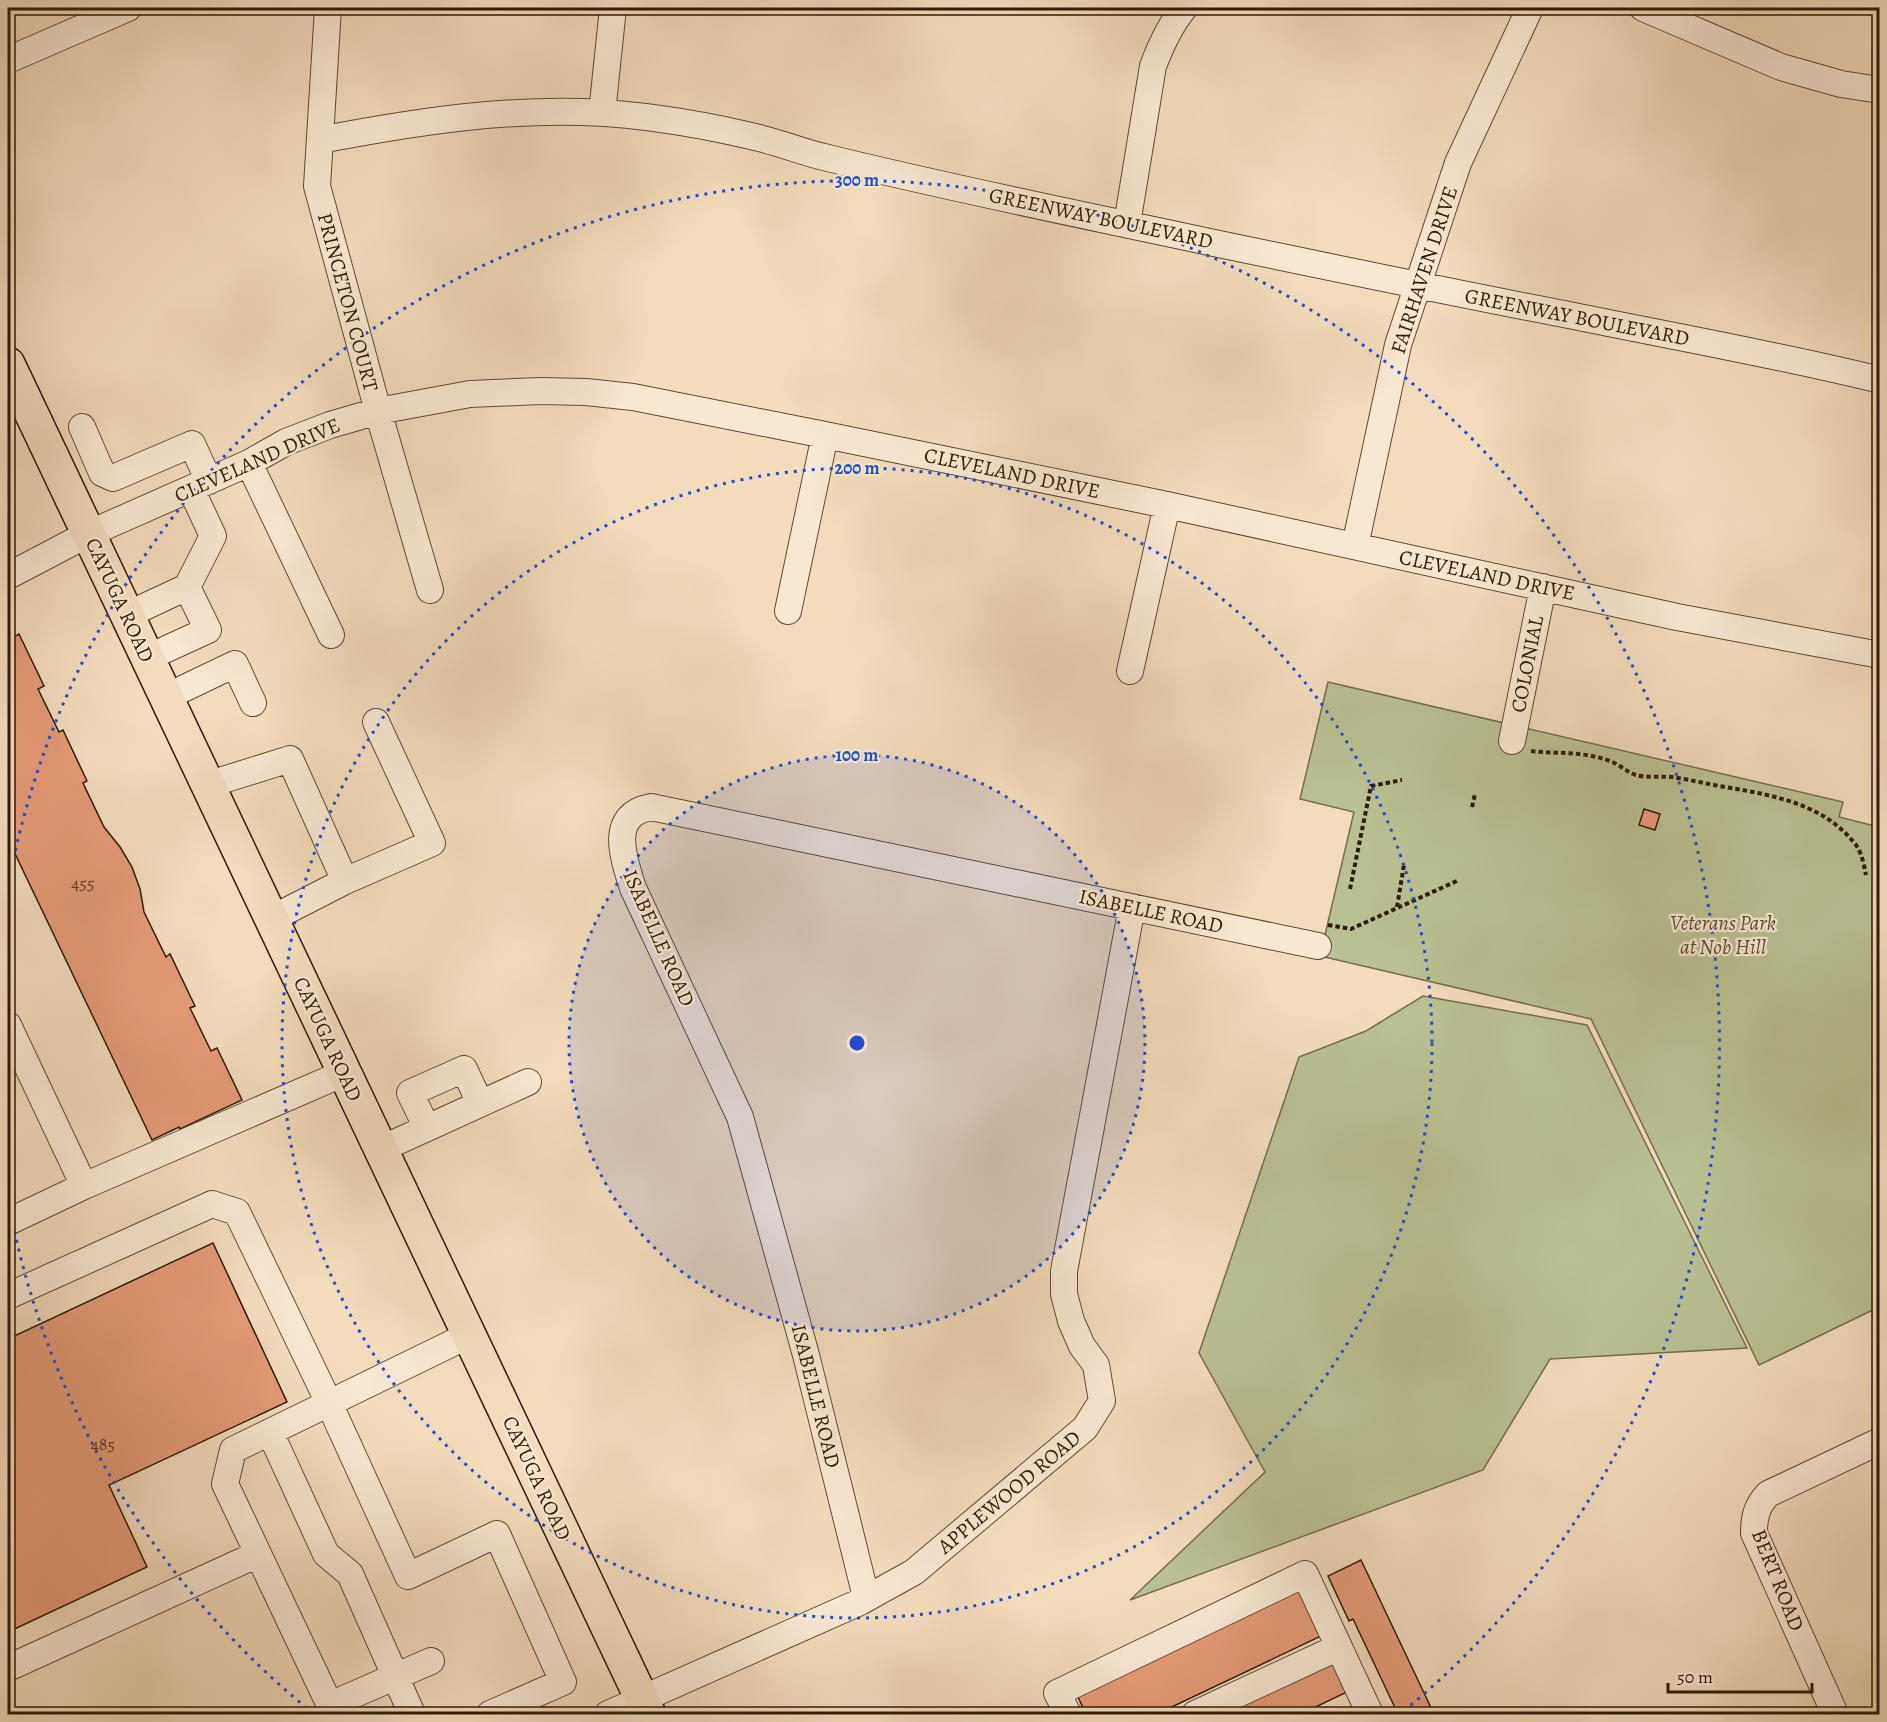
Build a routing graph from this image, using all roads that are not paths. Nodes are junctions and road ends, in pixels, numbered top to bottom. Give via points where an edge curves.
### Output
1 (128, 8) edge
2 (328, 8) edge
3 (613, 8) edge
4 (1184, 8) edge
5 (1530, 8) edge
6 (1643, 8) edge
7 (8, 60) edge
8 (1880, 90) edge
9 (602, 113) junction
10 (320, 140) junction
11 (1127, 224) junction
12 (1418, 286) junction
13 (8, 364) edge
14 (1880, 380) edge
15 (378, 411) junction
16 (825, 435) junction
17 (249, 463) junction
18 (55, 464) junction
19 (200, 485) junction
20 (1167, 505) junction
21 (88, 534) junction
22 (1355, 546) junction
23 (8, 576) edge
24 (187, 587) junction
25 (1543, 588) junction
26 (430, 590) dead end
27 (788, 611) dead end
28 (127, 615) junction
29 (331, 635) dead end
30 (1880, 655) edge
31 (147, 658) junction
32 (1130, 671) dead end
33 (166, 697) junction
34 (253, 703) dead end
35 (376, 722) dead end
36 (1518, 746) road end
37 (207, 785) junction
38 (345, 881) junction
39 (1132, 907) junction
40 (271, 919) junction
41 (1323, 935) road end
42 (8, 1024) edge
43 (344, 1073) junction
44 (528, 1082) dead end
45 (480, 1103) junction
46 (427, 1128) junction
47 (381, 1149) junction
48 (84, 1186) junction
49 (8, 1222) edge
50 (8, 1296) edge
51 (469, 1335) junction
52 (329, 1403) junction
53 (270, 1432) junction
54 (1880, 1441) edge
55 (258, 1554) junction
56 (866, 1597) junction
57 (1339, 1647) junction
58 (431, 1661) dead end
59 (8, 1668) edge
60 (395, 1676) junction
61 (645, 1707) edge
62 (332, 1710) edge
63 (412, 1714) edge
64 (490, 1714) edge
65 (608, 1714) edge
66 (1065, 1714) edge
67 (1195, 1714) edge
68 (1370, 1714) edge
69 (1835, 1714) edge

1 - 7 street
2 - 10 street, PRINCETON COURT
3 - 9 street
4 - 11 street via 1153,66
5 - 12 street, FAIRHAVEN DRIVE via 1458,163
6 - 8 street via 1781,67
9 - 10 street, GREENWAY BOULEVARD via 460,117
9 - 11 street, GREENWAY BOULEVARD via 715,127 820,156
10 - 15 street, PRINCETON COURT via 317,186
11 - 12 street, GREENWAY BOULEVARD
12 - 14 street, GREENWAY BOULEVARD
12 - 22 street, FAIRHAVEN DRIVE via 1398,345
13 - 18 main road, CAYUGA ROAD
15 - 16 street, CLEVELAND DRIVE via 470,394 586,392 633,397
15 - 17 street, CLEVELAND DRIVE via 286,442
15 - 26 street, PRINCETON COURT
16 - 20 street, CLEVELAND DRIVE
16 - 27 street
17 - 19 street, CLEVELAND DRIVE
17 - 29 street
18 - 19 street via 86,437 102,473 113,478 192,444
18 - 21 main road, CAYUGA ROAD
19 - 21 street, CLEVELAND DRIVE
19 - 24 street via 213,536
20 - 22 street, CLEVELAND DRIVE
20 - 32 street
21 - 23 street, CLEVELAND DRIVE
21 - 28 main road, CAYUGA ROAD
22 - 25 street, CLEVELAND DRIVE
24 - 28 street
24 - 31 street via 208,630
25 - 30 street, CLEVELAND DRIVE
25 - 36 street, COLONIAL
28 - 31 main road, CAYUGA ROAD
31 - 33 main road, CAYUGA ROAD
33 - 34 street via 235,664
33 - 37 main road, CAYUGA ROAD
35 - 38 street via 432,843
37 - 38 street via 290,759
37 - 40 main road, CAYUGA ROAD
38 - 40 street
39 - 41 street, ISABELLE ROAD
39 - 56 street, APPLEWOOD ROAD via 1064,1271 1064,1294 1071,1321 1096,1365 1102,1401 1085,1428 923,1565
39 - 56 street, ISABELLE ROAD via 651,807 630,815 623,826 624,856 633,888 740,1118 806,1355
40 - 43 main road, CAYUGA ROAD
42 - 48 street
43 - 47 main road, CAYUGA ROAD
43 - 48 street
44 - 45 street
45 - 46 street
45 - 46 street via 464,1069 410,1093
46 - 47 street
47 - 51 main road, CAYUGA ROAD
48 - 49 street
50 - 52 street via 212,1204 237,1212
51 - 52 street
51 - 61 main road, CAYUGA ROAD
52 - 53 street
52 - 64 street via 408,1576 497,1534 563,1682
53 - 55 street via 233,1450 225,1485
53 - 60 street via 327,1554 350,1574
54 - 69 street, BERT ROAD via 1768,1494 1758,1505 1754,1518 1755,1533
55 - 59 street
55 - 62 street
56 - 61 street, APPLEWOOD ROAD
57 - 66 street via 1305,1574 1057,1693
57 - 67 street
57 - 68 street
58 - 60 street
60 - 62 street
60 - 63 street
61 - 65 street, APPLEWOOD ROAD

